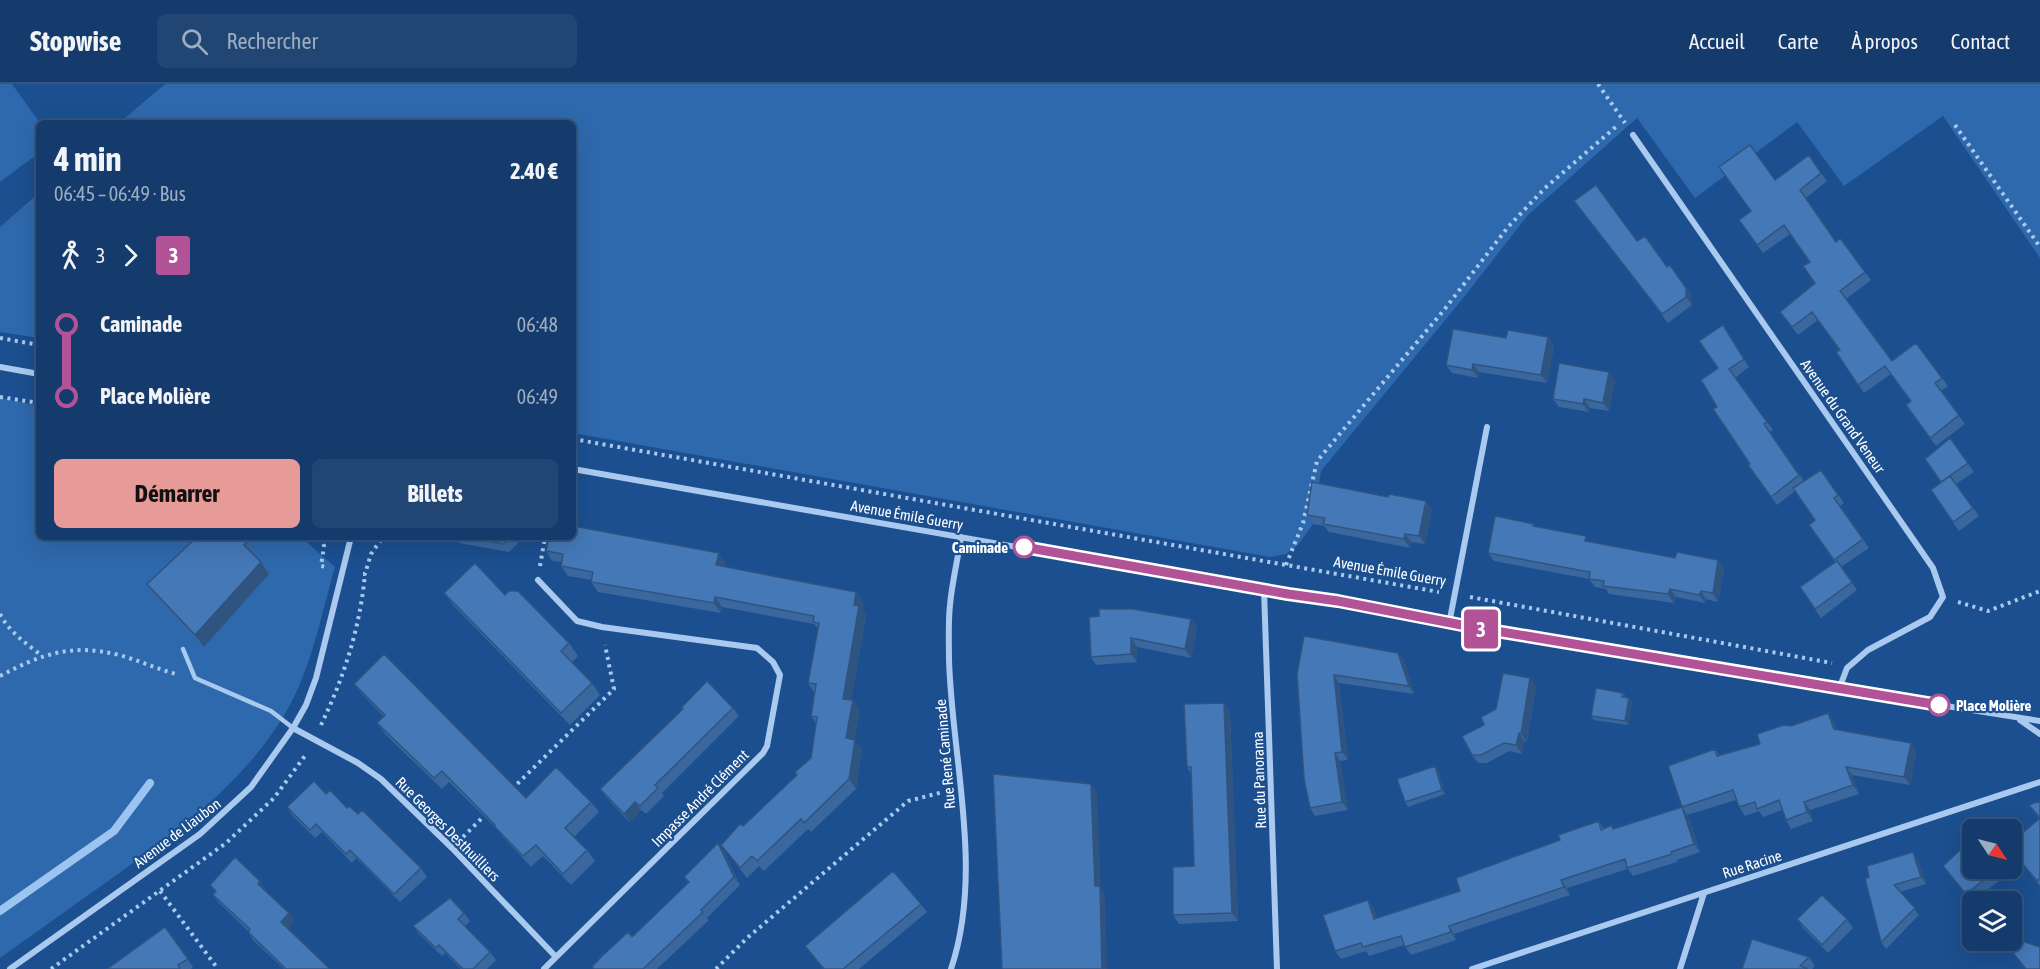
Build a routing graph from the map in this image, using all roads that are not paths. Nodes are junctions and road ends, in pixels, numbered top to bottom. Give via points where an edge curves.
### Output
1 (1633, 135) road end
2 (0, 367) edge
3 (36, 373) edge
4 (1487, 427) dead end
5 (576, 470) edge
6 (961, 537) junction
7 (350, 540) edge
8 (538, 580) road end
9 (1264, 590) junction
10 (1449, 624) junction
11 (183, 649) dead end
12 (1839, 689) junction
13 (2017, 718) junction
14 (2040, 721) edge
15 (293, 728) junction
16 (2040, 734) edge
17 (2040, 782) edge
18 (1704, 893) junction
19 (556, 957) junction
20 (10, 969) edge
21 (544, 969) edge
22 (951, 969) edge
23 (1277, 969) edge
24 (1472, 969) edge
25 (1680, 969) edge

1 - 12 street, Avenue du Grand Veneur via 1933,567 1943,597 1930,617 1868,650 1847,668
2 - 3 street
4 - 10 street
5 - 6 street, Avenue Émile Guerry
6 - 9 street, Avenue Émile Guerry
6 - 22 street, Rue René Caminade via 950,604 949,661 961,787 965,893
7 - 15 street, Avenue de Liaubon via 316,678
8 - 19 street, Impasse André Clément via 577,621 757,648 780,675 763,753
9 - 10 street, Avenue Émile Guerry
9 - 23 street, Rue du Panorama
10 - 12 street, Avenue Émile Guerry
11 - 15 lane via 195,678 271,711
12 - 13 street, Avenue Émile Guerry
13 - 14 street
13 - 16 street
15 - 19 street, Rue Georges Desthuilliers via 373,772
15 - 20 street, Avenue de Liaubon via 251,787 230,809
17 - 18 street, Rue Racine
18 - 24 street, Rue Racine
18 - 25 street
19 - 21 street

